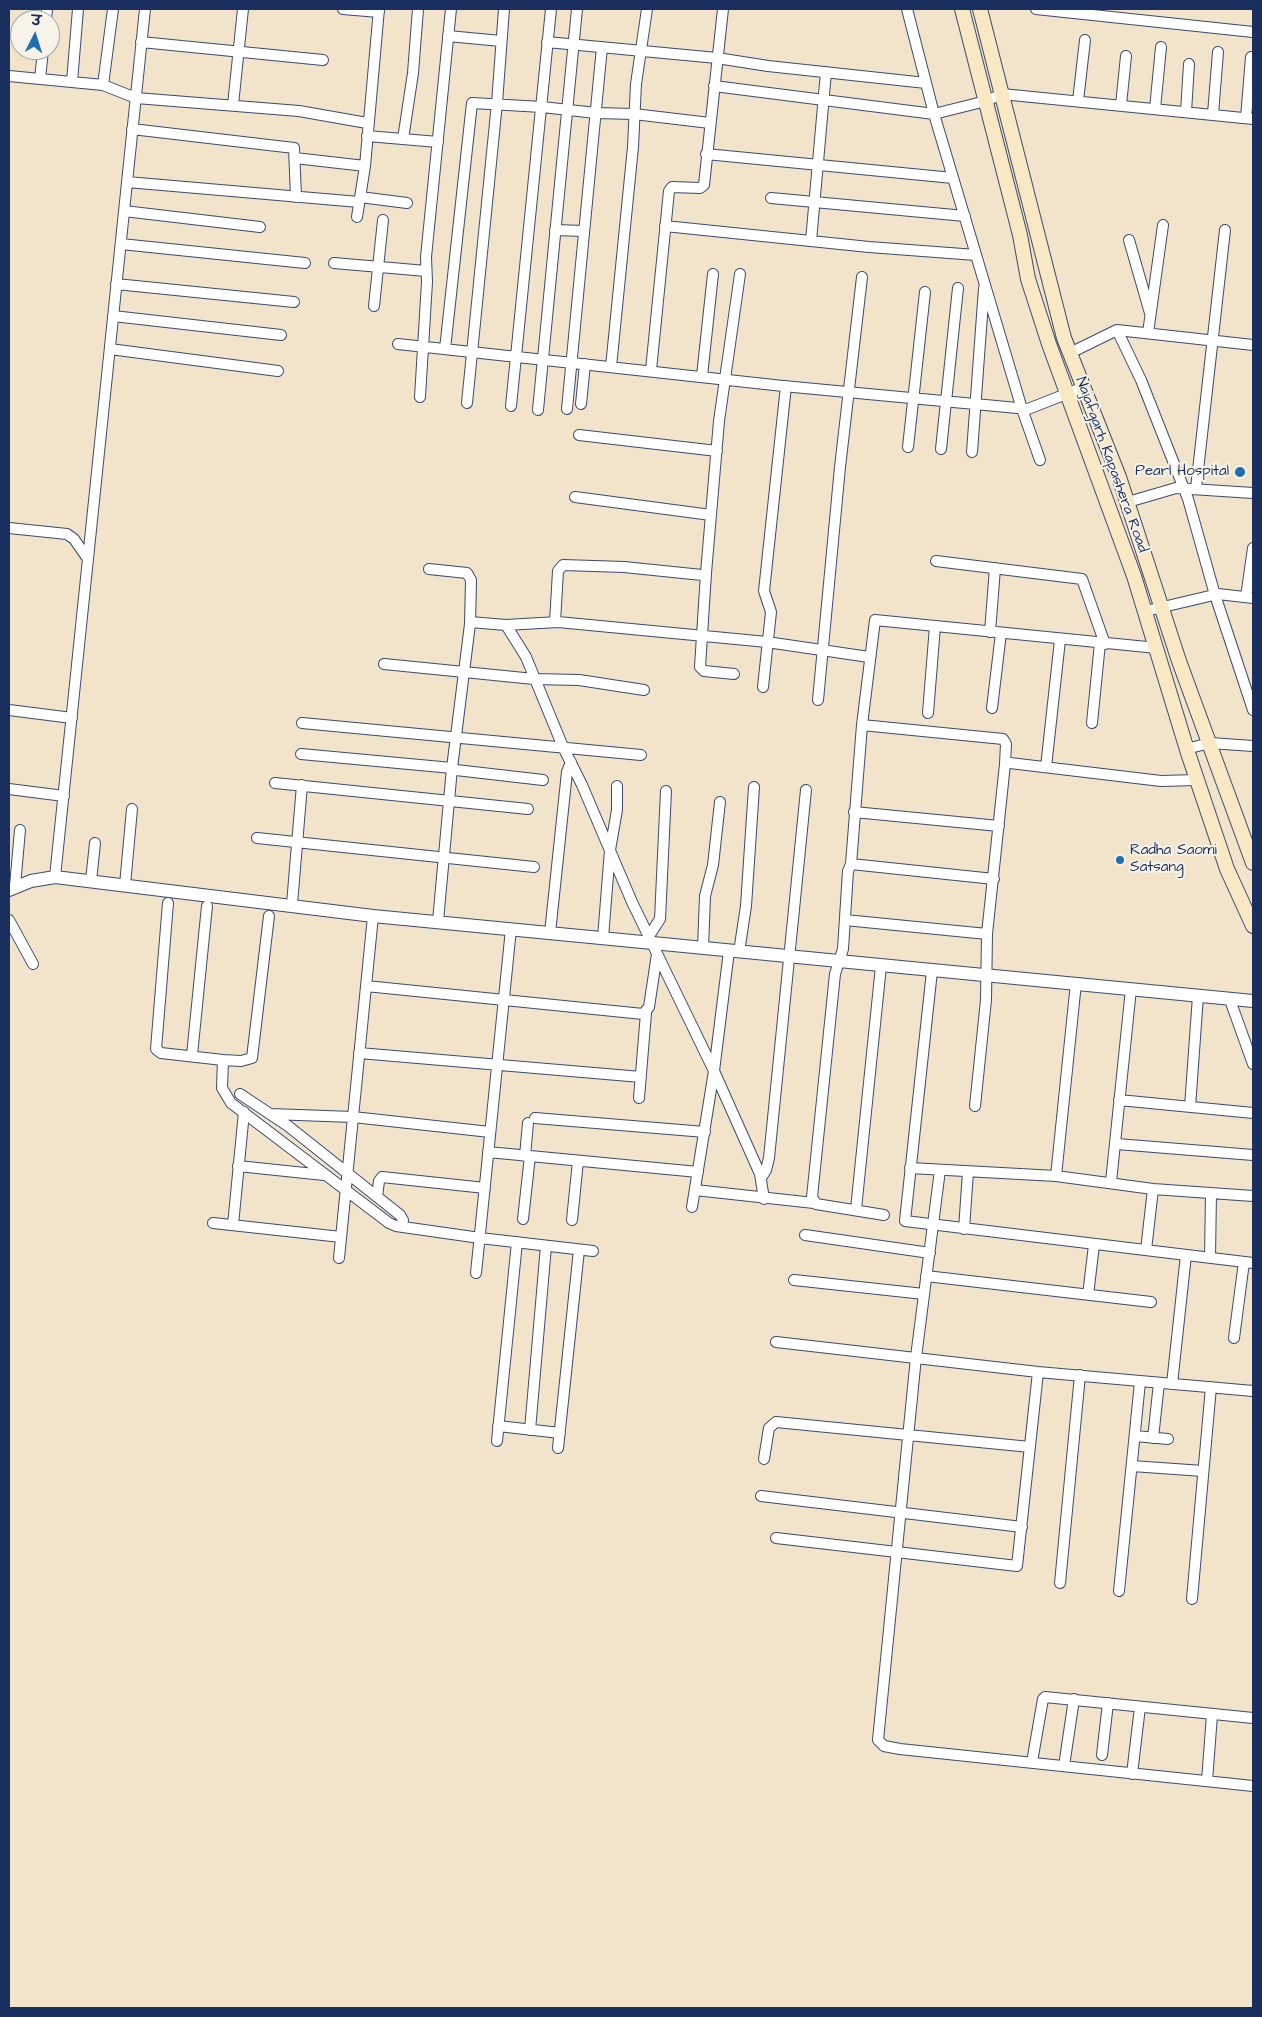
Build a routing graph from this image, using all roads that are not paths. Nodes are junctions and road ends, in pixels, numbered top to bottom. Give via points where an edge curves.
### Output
1 (78, 9) edge
2 (112, 9) edge
3 (145, 9) edge
4 (244, 9) edge
5 (343, 9) edge
6 (418, 9) edge
7 (451, 9) edge
8 (504, 9) edge
9 (551, 9) edge
10 (577, 9) edge
11 (647, 9) edge
12 (723, 9) edge
13 (907, 9) edge
14 (962, 9) edge
15 (980, 9) edge
16 (1036, 9) edge
17 (379, 10) edge
18 (1253, 32) edge
19 (448, 36) junction
20 (1085, 40) dead end
21 (501, 41) junction
22 (141, 42) junction
23 (548, 42) junction
24 (574, 44) junction
25 (602, 47) junction
26 (1161, 47) dead end
27 (238, 52) junction
28 (640, 52) junction
29 (1218, 52) dead end
30 (1126, 56) dead end
31 (1252, 57) dead end
32 (717, 58) junction
33 (42, 60) edge
34 (323, 60) dead end
35 (1189, 64) dead end
36 (826, 72) junction
37 (9, 76) edge
38 (40, 79) junction
39 (72, 82) junction
40 (926, 83) junction
41 (103, 85) junction
42 (714, 86) junction
43 (1002, 94) junction
44 (136, 98) junction
45 (823, 100) junction
46 (986, 101) junction
47 (1078, 101) junction
48 (497, 103) junction
49 (232, 105) junction
50 (1121, 105) junction
51 (542, 107) junction
52 (1156, 109) junction
53 (566, 111) junction
54 (1186, 112) junction
55 (596, 113) junction
56 (634, 114) junction
57 (934, 114) junction
58 (1213, 114) junction
59 (1250, 119) edge
60 (367, 122) junction
61 (710, 123) junction
62 (132, 129) junction
63 (367, 136) junction
64 (403, 139) junction
65 (438, 142) junction
66 (706, 154) junction
67 (295, 158) junction
68 (818, 165) junction
69 (365, 166) junction
70 (953, 178) junction
71 (127, 182) junction
72 (296, 197) junction
73 (771, 198) dead end
74 (360, 199) junction
75 (814, 202) junction
76 (407, 203) dead end
77 (124, 211) junction
78 (964, 216) junction
79 (357, 217) dead end
80 (383, 220) dead end
81 (1163, 225) dead end
82 (666, 226) junction
83 (260, 227) dead end
84 (556, 230) junction
85 (1225, 230) dead end
86 (584, 231) junction
87 (1129, 240) dead end
88 (811, 241) junction
89 (121, 244) junction
90 (976, 255) junction
91 (305, 263) dead end
92 (334, 263) dead end
93 (378, 268) junction
94 (426, 271) junction
95 (713, 274) dead end
96 (740, 274) dead end
97 (862, 277) dead end
98 (984, 282) junction
99 (116, 284) junction
100 (958, 288) dead end
101 (925, 292) dead end
102 (294, 302) dead end
103 (374, 306) dead end
104 (113, 316) junction
105 (1151, 316) junction
106 (1116, 330) junction
107 (1148, 333) junction
108 (280, 335) dead end
109 (1064, 338) junction
110 (1214, 340) junction
111 (398, 344) dead end
112 (1049, 344) junction
113 (1253, 345) edge
114 (423, 347) junction
115 (110, 349) junction
116 (445, 349) junction
117 (472, 352) junction
118 (1070, 353) junction
119 (515, 356) junction
120 (543, 359) junction
121 (570, 362) junction
122 (585, 364) junction
123 (611, 367) junction
124 (651, 370) junction
125 (278, 371) dead end
126 (702, 376) junction
127 (726, 379) junction
128 (786, 386) junction
129 (1084, 387) junction
130 (850, 392) junction
131 (1068, 394) junction
132 (420, 397) dead end
133 (914, 398) junction
134 (947, 402) junction
135 (467, 403) dead end
136 (581, 404) dead end
137 (976, 405) junction
138 (511, 406) dead end
139 (567, 409) dead end
140 (1022, 409) junction
141 (538, 410) dead end
142 (579, 435) dead end
143 (908, 447) dead end
144 (941, 449) dead end
145 (717, 451) junction
146 (972, 452) dead end
147 (1040, 460) dead end
148 (1183, 488) junction
149 (1196, 488) junction
150 (1253, 493) edge
151 (575, 497) dead end
152 (1128, 502) junction
153 (711, 515) junction
154 (9, 528) edge
155 (1253, 548) edge
156 (88, 559) junction
157 (936, 561) dead end
158 (995, 568) junction
159 (429, 569) dead end
160 (706, 573) junction
161 (1215, 595) junction
162 (1250, 598) edge
163 (1163, 606) junction
164 (1146, 612) junction
165 (470, 622) junction
166 (555, 622) junction
167 (506, 625) junction
168 (935, 626) junction
169 (990, 632) junction
170 (1001, 633) junction
171 (703, 636) junction
172 (1060, 640) junction
173 (767, 642) junction
174 (1103, 644) junction
175 (1157, 648) junction
176 (823, 649) junction
177 (869, 657) junction
178 (384, 664) dead end
179 (465, 672) junction
180 (734, 674) dead end
181 (534, 679) junction
182 (763, 686) dead end
183 (644, 690) dead end
184 (818, 700) dead end
185 (1253, 707) edge
186 (992, 708) dead end
187 (9, 710) edge
188 (928, 713) dead end
189 (72, 718) junction
190 (302, 723) dead end
191 (1092, 723) dead end
192 (862, 725) junction
193 (455, 738) junction
194 (1210, 743) junction
195 (1253, 746) edge
196 (563, 748) junction
197 (1186, 749) junction
198 (301, 754) dead end
199 (641, 755) dead end
200 (571, 762) junction
201 (1005, 764) junction
202 (1046, 767) junction
203 (452, 768) junction
204 (543, 780) dead end
205 (1197, 780) junction
206 (276, 783) dead end
207 (302, 785) junction
208 (616, 786) dead end
209 (754, 787) dead end
210 (9, 789) edge
211 (806, 790) dead end
212 (666, 791) dead end
213 (64, 796) junction
214 (449, 800) junction
215 (720, 802) dead end
216 (132, 809) dead end
217 (528, 809) dead end
218 (854, 812) junction
219 (999, 826) junction
220 (20, 830) dead end
221 (257, 838) dead end
222 (298, 842) junction
223 (96, 843) dead end
224 (610, 850) junction
225 (444, 857) junction
226 (851, 864) junction
227 (1253, 864) edge
228 (534, 867) dead end
229 (56, 877) junction
230 (994, 879) junction
231 (91, 881) junction
232 (125, 885) junction
233 (12, 888) edge
234 (168, 903) dead end
235 (292, 904) junction
236 (207, 906) dead end
237 (269, 916) dead end
238 (373, 916) junction
239 (9, 920) edge
240 (845, 920) junction
241 (438, 921) junction
242 (1253, 926) edge
243 (511, 929) junction
244 (550, 933) junction
245 (987, 934) junction
246 (603, 938) junction
247 (653, 944) junction
248 (703, 948) junction
249 (734, 951) junction
250 (790, 957) junction
251 (838, 962) junction
252 (33, 964) dead end
253 (881, 966) junction
254 (932, 970) junction
255 (986, 976) junction
256 (1076, 983) junction
257 (366, 986) junction
258 (1131, 989) junction
259 (1198, 996) junction
260 (504, 999) junction
261 (1230, 1000) junction
262 (1253, 1001) edge
263 (646, 1013) junction
264 (360, 1053) junction
265 (192, 1055) junction
266 (223, 1060) junction
267 (1253, 1064) edge
268 (497, 1065) junction
269 (714, 1071) junction
270 (641, 1078) junction
271 (240, 1094) dead end
272 (639, 1098) dead end
273 (1120, 1100) junction
274 (975, 1106) dead end
275 (1190, 1107) junction
276 (244, 1112) junction
277 (1253, 1113) edge
278 (271, 1114) junction
279 (353, 1117) junction
280 (490, 1132) junction
281 (705, 1132) junction
282 (1116, 1144) junction
283 (488, 1152) junction
284 (1253, 1155) edge
285 (527, 1156) junction
286 (578, 1161) junction
287 (238, 1166) junction
288 (910, 1168) junction
289 (940, 1170) junction
290 (347, 1172) junction
291 (698, 1172) junction
292 (968, 1172) junction
293 (326, 1176) junction
294 (1056, 1176) junction
295 (761, 1178) junction
296 (1111, 1182) junction
297 (485, 1188) junction
298 (1153, 1189) junction
299 (695, 1190) junction
300 (345, 1191) junction
301 (1211, 1193) junction
302 (1253, 1196) edge
303 (377, 1197) junction
304 (764, 1198) junction
305 (814, 1203) junction
306 (692, 1207) dead end
307 (856, 1209) junction
308 (884, 1215) dead end
309 (523, 1219) dead end
310 (572, 1220) dead end
311 (213, 1223) dead end
312 (233, 1225) junction
313 (934, 1226) junction
314 (402, 1227) junction
315 (964, 1229) junction
316 (805, 1235) dead end
317 (341, 1237) junction
318 (480, 1238) junction
319 (517, 1242) junction
320 (1094, 1245) junction
321 (546, 1246) junction
322 (579, 1250) junction
323 (1146, 1250) junction
324 (594, 1251) dead end
325 (930, 1253) junction
326 (1186, 1255) junction
327 (339, 1258) dead end
328 (1210, 1258) junction
329 (1249, 1263) edge
330 (476, 1273) dead end
331 (926, 1276) junction
332 (794, 1280) dead end
333 (924, 1294) junction
334 (1088, 1294) junction
335 (1151, 1302) dead end
336 (1234, 1338) dead end
337 (776, 1342) dead end
338 (916, 1358) junction
339 (1038, 1372) junction
340 (1080, 1374) junction
341 (1140, 1382) junction
342 (1159, 1383) junction
343 (1172, 1384) junction
344 (1211, 1387) junction
345 (1253, 1391) edge
346 (498, 1426) junction
347 (530, 1430) junction
348 (560, 1433) junction
349 (909, 1434) junction
350 (1135, 1436) junction
351 (1153, 1438) junction
352 (1168, 1439) dead end
353 (497, 1441) dead end
354 (1030, 1447) junction
355 (558, 1448) dead end
356 (764, 1459) dead end
357 (1132, 1466) junction
358 (1203, 1471) junction
359 (762, 1496) dead end
360 (902, 1514) junction
361 (1022, 1526) junction
362 (776, 1538) dead end
363 (897, 1551) junction
364 (1060, 1583) dead end
365 (1119, 1591) dead end
366 (1192, 1599) dead end
367 (1074, 1699) junction
368 (1108, 1703) junction
369 (1140, 1707) junction
370 (1212, 1715) junction
371 (1253, 1718) edge
372 (1102, 1755) dead end
373 (1032, 1762) junction
374 (1064, 1766) junction
375 (1132, 1774) junction
376 (1207, 1781) junction
377 (1253, 1786) edge

1 - 39 street
2 - 41 street
3 - 22 street
4 - 27 street
5 - 17 street
6 - 64 street
7 - 19 street
8 - 21 street
9 - 23 street
10 - 24 street
11 - 28 street
12 - 32 street
13 - 40 street
14 - 46 main road, Najafgarh Kapashera Road
15 - 43 main road, Najafgarh Kapashera Road
16 - 18 street
17 - 60 street
19 - 21 street
19 - 65 street
20 - 47 street
21 - 48 street
22 - 27 street
22 - 44 street
23 - 24 street
23 - 51 street
24 - 25 street
24 - 53 street
25 - 28 street
25 - 55 street
26 - 52 street
27 - 34 street
27 - 49 street
28 - 32 street
28 - 56 street
29 - 58 street
30 - 50 street
31 - 59 street
32 - 36 street
32 - 42 street
33 - 38 street
35 - 54 street
36 - 40 street
36 - 45 street
37 - 38 street
38 - 39 street
39 - 41 street
40 - 57 street
41 - 44 street
42 - 45 street
42 - 61 street
43 - 46 street
43 - 47 street
43 - 109 main road, Najafgarh Kapashera Road
44 - 49 street
44 - 62 street
45 - 57 street
45 - 68 street
46 - 57 street
46 - 112 main road, Najafgarh Kapashera Road via 1028,279
47 - 50 street
48 - 51 street
48 - 116 street via 471,104
48 - 117 street
49 - 60 street
50 - 52 street
51 - 53 street
51 - 119 street
52 - 54 street
53 - 55 street
53 - 84 street
54 - 58 street
55 - 56 street
55 - 86 street
56 - 61 street
56 - 123 street
57 - 70 street
58 - 59 street
60 - 63 street
61 - 66 street
62 - 67 street via 290,147 295,150
62 - 71 street
63 - 64 street
63 - 69 street
64 - 65 street
65 - 94 street
66 - 68 street
66 - 82 street via 702,188 670,188
67 - 69 street
67 - 72 street
68 - 70 street
68 - 75 street
69 - 74 street
70 - 78 street
71 - 72 street
71 - 77 street
72 - 74 street
73 - 75 street
74 - 76 street
74 - 79 street
75 - 78 street
75 - 88 street
77 - 83 street
77 - 89 street
78 - 90 street
80 - 93 street
81 - 105 street
82 - 88 street
82 - 124 street
84 - 86 street
84 - 120 street
85 - 110 street
86 - 121 street
87 - 105 street
88 - 90 street
89 - 91 street
89 - 99 street
90 - 98 street
92 - 93 street
93 - 94 street
93 - 103 street
94 - 114 street
95 - 126 street
96 - 127 street
97 - 130 street
98 - 137 street
98 - 140 street
99 - 102 street
99 - 104 street
100 - 134 street
101 - 133 street
104 - 108 street
104 - 115 street
105 - 107 street
106 - 107 street
106 - 118 street
106 - 148 street via 1141,380
107 - 110 street
109 - 112 main road
109 - 118 main road, Najafgarh Kapashera Road
110 - 113 street
110 - 149 street
111 - 114 street
112 - 131 main road, Najafgarh Kapashera Road
114 - 116 street
114 - 132 street
115 - 125 street
115 - 156 street
116 - 117 street
117 - 119 street
117 - 135 street
118 - 129 main road, Najafgarh Kapashera Road
119 - 120 street
119 - 138 street
120 - 121 street
120 - 141 street
121 - 122 street
121 - 139 street
122 - 123 street
122 - 136 street
123 - 124 street
124 - 126 street
126 - 127 street
127 - 128 street
127 - 145 street
128 - 130 street
128 - 173 street via 764,591 770,609
129 - 131 street
129 - 152 main road, Najafgarh Kapashera Road
130 - 133 street
130 - 176 street
131 - 140 street
131 - 164 main road, Najafgarh Kapashera Road
133 - 134 street
133 - 143 street
134 - 137 street
134 - 144 street
137 - 140 street
137 - 146 street
140 - 147 street
142 - 145 street
145 - 153 street
148 - 149 street
148 - 152 street
148 - 161 street
149 - 150 street
151 - 153 street
152 - 163 main road, Najafgarh Kapashera Road
153 - 160 street
154 - 156 street via 67,534
155 - 162 street
156 - 189 street
157 - 158 street
158 - 169 street
158 - 174 street via 1082,579
159 - 165 street via 469,574
160 - 166 street via 563,565 558,571
160 - 171 street
161 - 162 street
161 - 163 street
161 - 185 street
163 - 164 street
163 - 194 main road, Najafgarh Kapashera Road via 1179,661
164 - 175 main road, Najafgarh Kapashera Road
165 - 167 street
165 - 179 street
166 - 167 street
166 - 171 street
167 - 181 street via 526,657
168 - 169 street
168 - 177 street via 875,620
168 - 188 street
169 - 170 street
170 - 172 street
170 - 186 street
171 - 173 street
171 - 180 street via 701,670
172 - 174 street
172 - 202 street
173 - 176 street
173 - 182 street
174 - 175 street
174 - 191 street
175 - 197 main road, Najafgarh Kapashera Road
176 - 177 street
176 - 184 street
177 - 192 street
178 - 179 street
179 - 181 street
179 - 193 street
181 - 183 street via 579,680
181 - 196 street
187 - 189 street
189 - 213 street
190 - 193 street
192 - 201 street via 1003,739 1006,744
192 - 218 street
193 - 196 street
193 - 203 street
194 - 195 street
194 - 197 street
194 - 227 main road, Najafgarh Kapashera Road
196 - 199 street
196 - 200 street
197 - 205 main road, Najafgarh Kapashera Road
198 - 203 street
200 - 224 street
200 - 244 street via 567,772
201 - 202 street
201 - 219 street
202 - 205 street via 1161,781
203 - 204 street
203 - 214 street
205 - 242 main road, Najafgarh Kapashera Road via 1227,869
206 - 207 street
207 - 214 street
207 - 222 street
208 - 224 street via 616,818
209 - 249 street via 746,906
210 - 213 street
211 - 250 street
212 - 247 street via 660,920
213 - 229 street
214 - 217 street
214 - 225 street
215 - 248 street via 713,865 705,896
216 - 232 street
218 - 219 street
218 - 226 street
219 - 230 street
220 - 233 street
221 - 222 street
222 - 225 street
222 - 235 street
223 - 231 street
224 - 246 street
224 - 247 street
225 - 228 street
225 - 241 street
226 - 230 street
226 - 240 street
229 - 231 street
229 - 233 street
230 - 245 street
231 - 232 street
232 - 235 street
234 - 265 street via 155,1045 161,1053
235 - 238 street
236 - 265 street
237 - 266 street via 252,1058
238 - 241 street
238 - 257 street
239 - 252 street
240 - 245 street
240 - 251 street via 843,949
241 - 243 street
243 - 244 street
243 - 260 street
244 - 246 street
245 - 255 street
246 - 247 street
247 - 248 street
247 - 263 street
247 - 269 street
248 - 249 street
249 - 250 street
249 - 269 street
250 - 251 street
250 - 295 street via 769,1158
251 - 253 street
251 - 305 street via 812,1197
253 - 254 street
253 - 307 street
254 - 255 street
254 - 288 street
255 - 256 street
255 - 274 street
256 - 258 street
256 - 294 street
257 - 260 street
257 - 264 street
258 - 259 street
258 - 273 street
259 - 261 street
259 - 275 street
260 - 263 street
260 - 268 street
261 - 262 street
261 - 267 street
263 - 270 street
264 - 268 street
264 - 279 street
265 - 266 street
266 - 276 street via 222,1088 231,1103
268 - 270 street
268 - 280 street
269 - 281 street
269 - 295 street
270 - 272 street
271 - 278 street
273 - 275 street
273 - 282 street
275 - 277 street
276 - 287 street
276 - 293 street
278 - 279 street
278 - 290 street
279 - 280 street
279 - 290 street
280 - 283 street
281 - 285 street via 532,1120
281 - 291 street
282 - 284 street
282 - 296 street
283 - 285 street
283 - 297 street
285 - 286 street
285 - 309 street
286 - 291 street
286 - 310 street
287 - 293 street
287 - 312 street
288 - 289 street
288 - 313 street via 905,1220
289 - 292 street
289 - 313 street
290 - 300 street
290 - 303 street
291 - 299 street
292 - 294 street
292 - 315 street
293 - 300 street
294 - 296 street
295 - 304 street
296 - 298 street
297 - 303 street via 382,1177
297 - 318 street
298 - 301 street
298 - 323 street
299 - 304 street
299 - 306 street
300 - 314 street via 377,1217
300 - 317 street
301 - 302 street
301 - 328 street
303 - 314 street via 400,1215
304 - 305 street
305 - 307 street
307 - 308 street
311 - 312 street
312 - 317 street
313 - 315 street
313 - 325 street
314 - 318 street
315 - 320 street
316 - 325 street
317 - 327 street
318 - 319 street
318 - 330 street
319 - 321 street
319 - 346 street
320 - 323 street
320 - 334 street
321 - 322 street
321 - 347 street
322 - 324 street
322 - 348 street
323 - 326 street
325 - 331 street
326 - 328 street
326 - 343 street
328 - 329 street
329 - 336 street
331 - 333 street
331 - 334 street
332 - 333 street
333 - 338 street
334 - 335 street
337 - 338 street
338 - 339 street
338 - 349 street
339 - 340 street
339 - 354 street
340 - 341 street
340 - 364 street
341 - 342 street
341 - 350 street
342 - 343 street
342 - 351 street
343 - 344 street
344 - 345 street
344 - 358 street
346 - 347 street
346 - 353 street
347 - 348 street
348 - 355 street
349 - 354 street
349 - 356 street via 776,1422 769,1428
349 - 360 street
350 - 351 street
350 - 357 street
351 - 352 street
354 - 361 street
357 - 358 street
357 - 365 street
358 - 366 street
359 - 360 street
360 - 361 street
360 - 363 street
361 - 363 street via 1019,1565 1016,1567
362 - 363 street
363 - 373 street via 878,1735 880,1744 900,1749
367 - 368 street
367 - 373 street via 1043,1698
367 - 374 street
368 - 369 street
368 - 372 street
369 - 370 street
369 - 375 street
370 - 371 street
370 - 376 street
373 - 374 street
374 - 375 street
375 - 376 street
376 - 377 street

